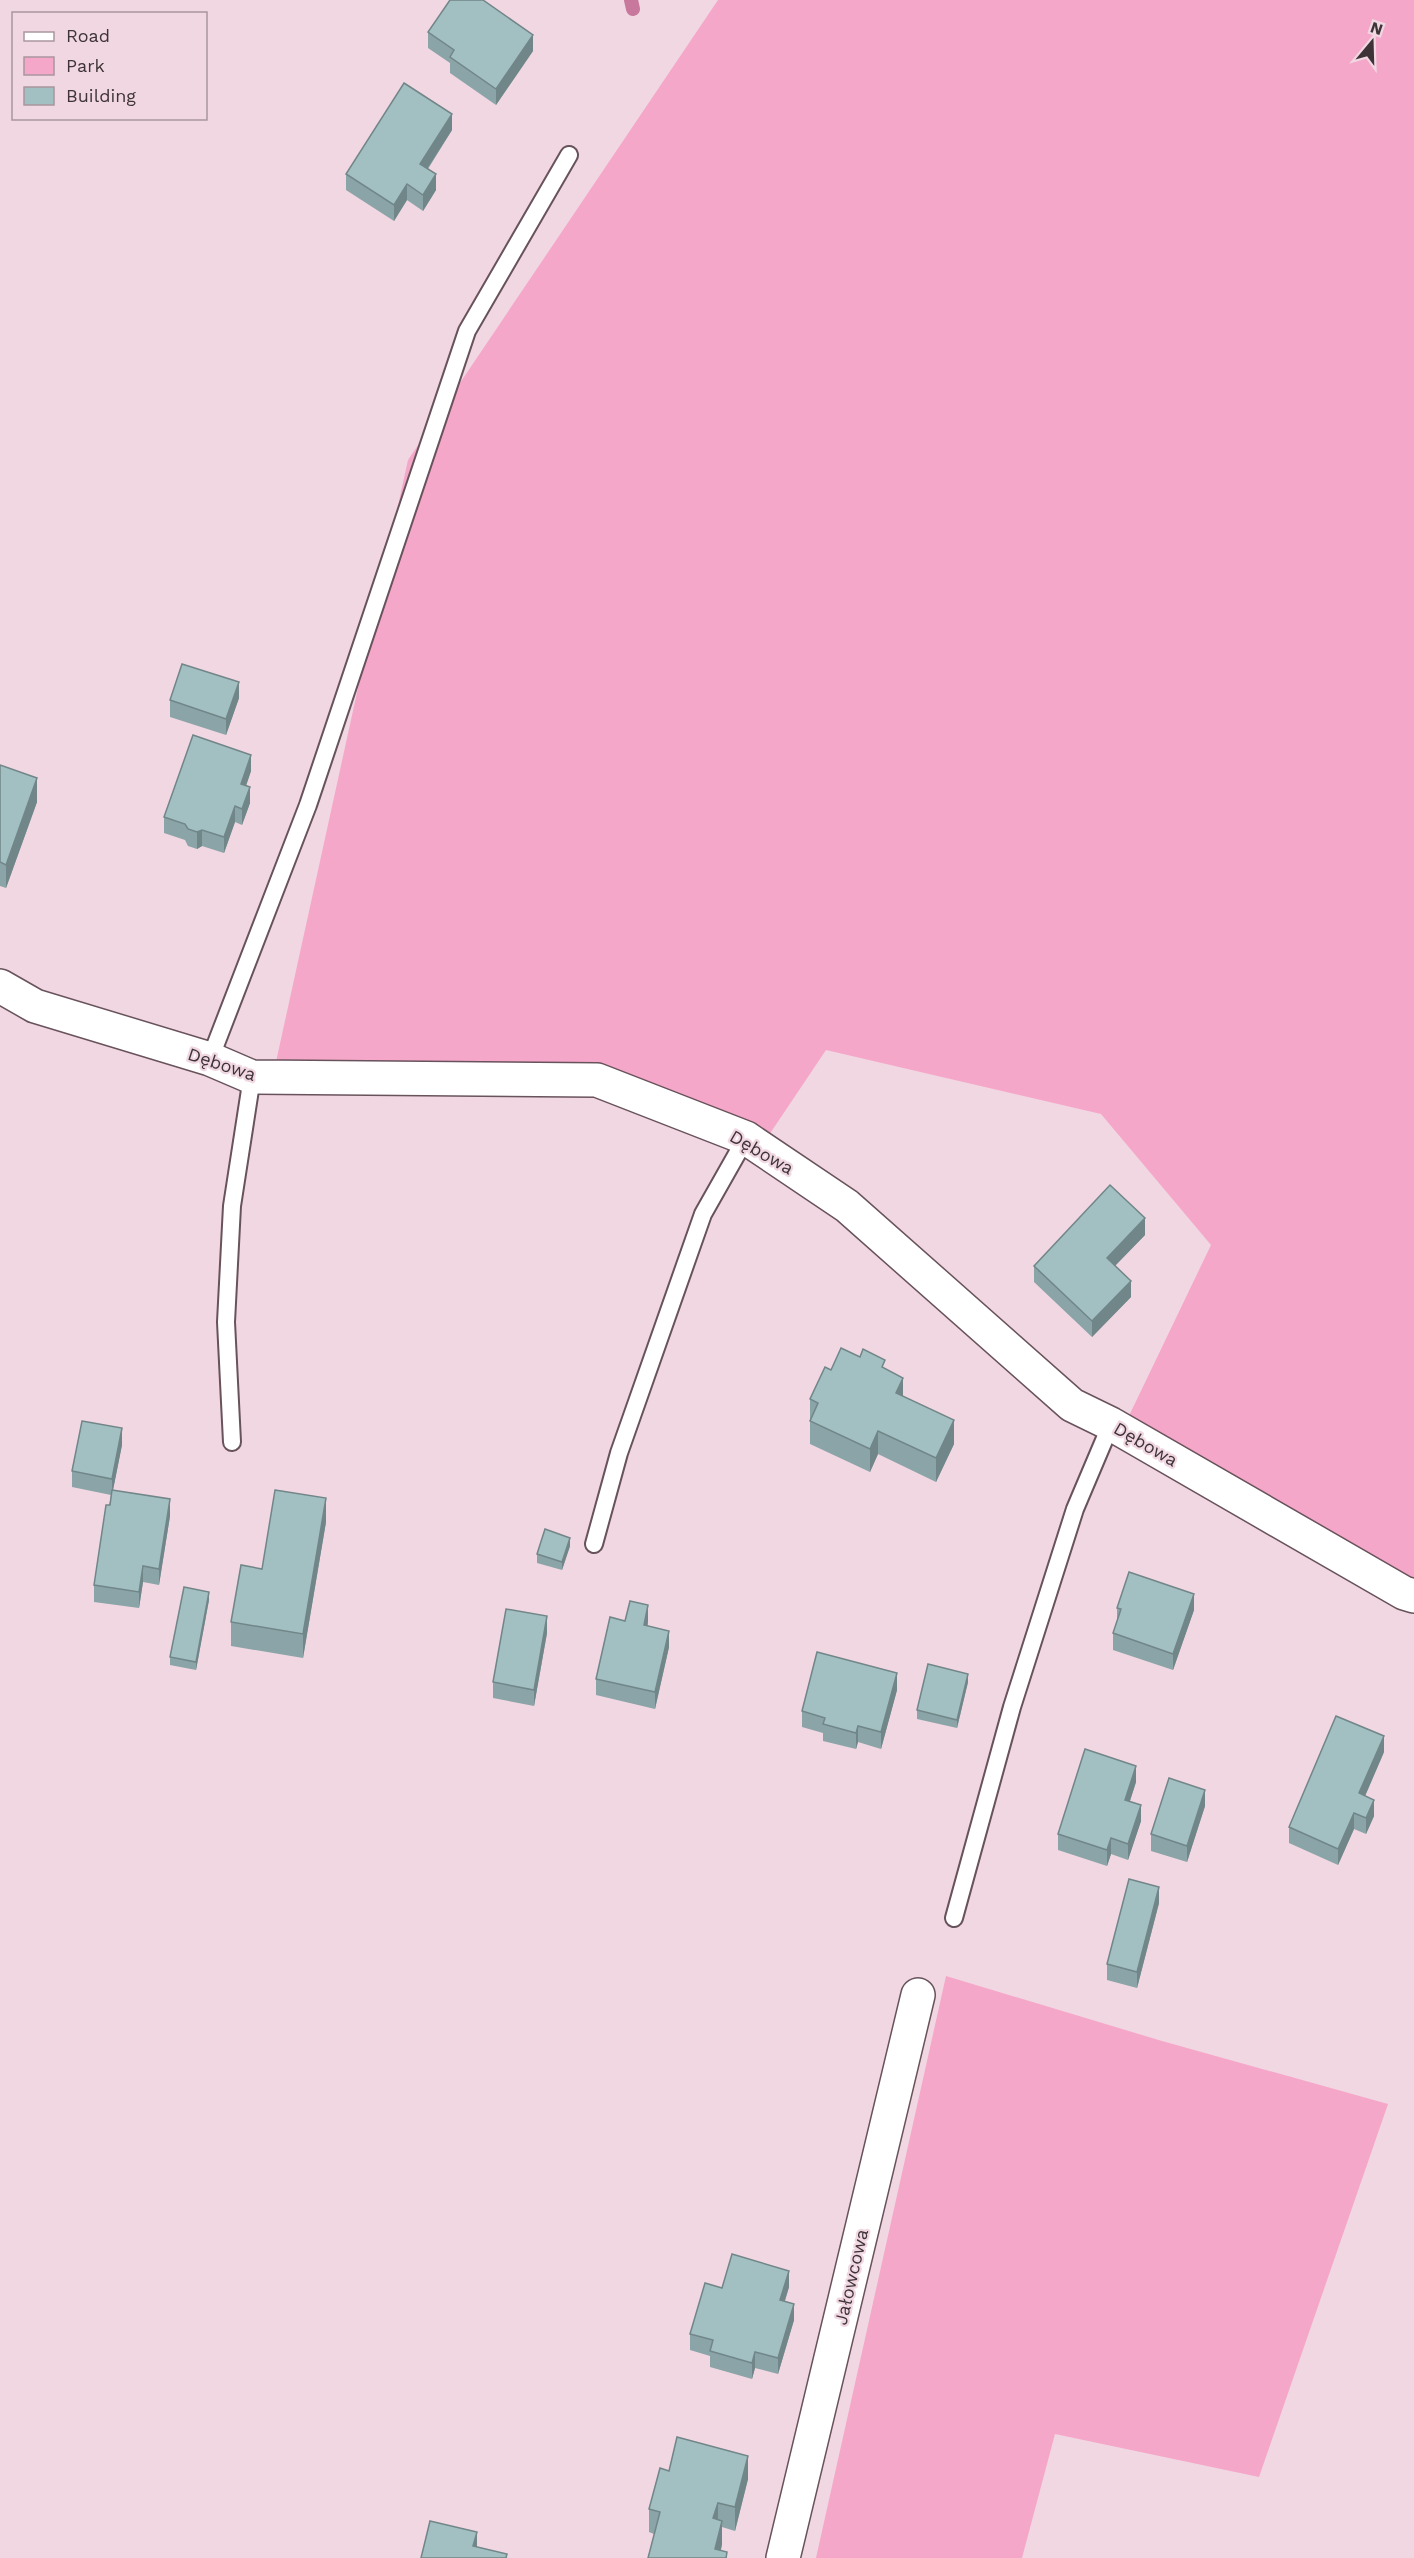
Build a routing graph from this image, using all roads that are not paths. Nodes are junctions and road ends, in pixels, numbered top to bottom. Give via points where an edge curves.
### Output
1 (569, 155) dead end
2 (0, 986) edge
3 (210, 1059) junction
4 (252, 1077) junction
5 (746, 1138) junction
6 (1111, 1424) junction
7 (232, 1442) dead end
8 (594, 1544) dead end
9 (1414, 1596) edge
10 (954, 1918) dead end
11 (918, 1995) dead end
12 (783, 2558) edge

1 - 3 lane via 467,331 308,805
2 - 3 street, Dębowa via 35,1005
3 - 4 street, Dębowa
4 - 5 street, Dębowa via 597,1080
4 - 7 lane via 232,1206 226,1322
5 - 6 street, Dębowa via 847,1206 1072,1405
5 - 8 lane via 703,1214 619,1453
6 - 9 street, Dębowa
6 - 10 lane via 1075,1509 1012,1707
11 - 12 street, Jałowcowa

